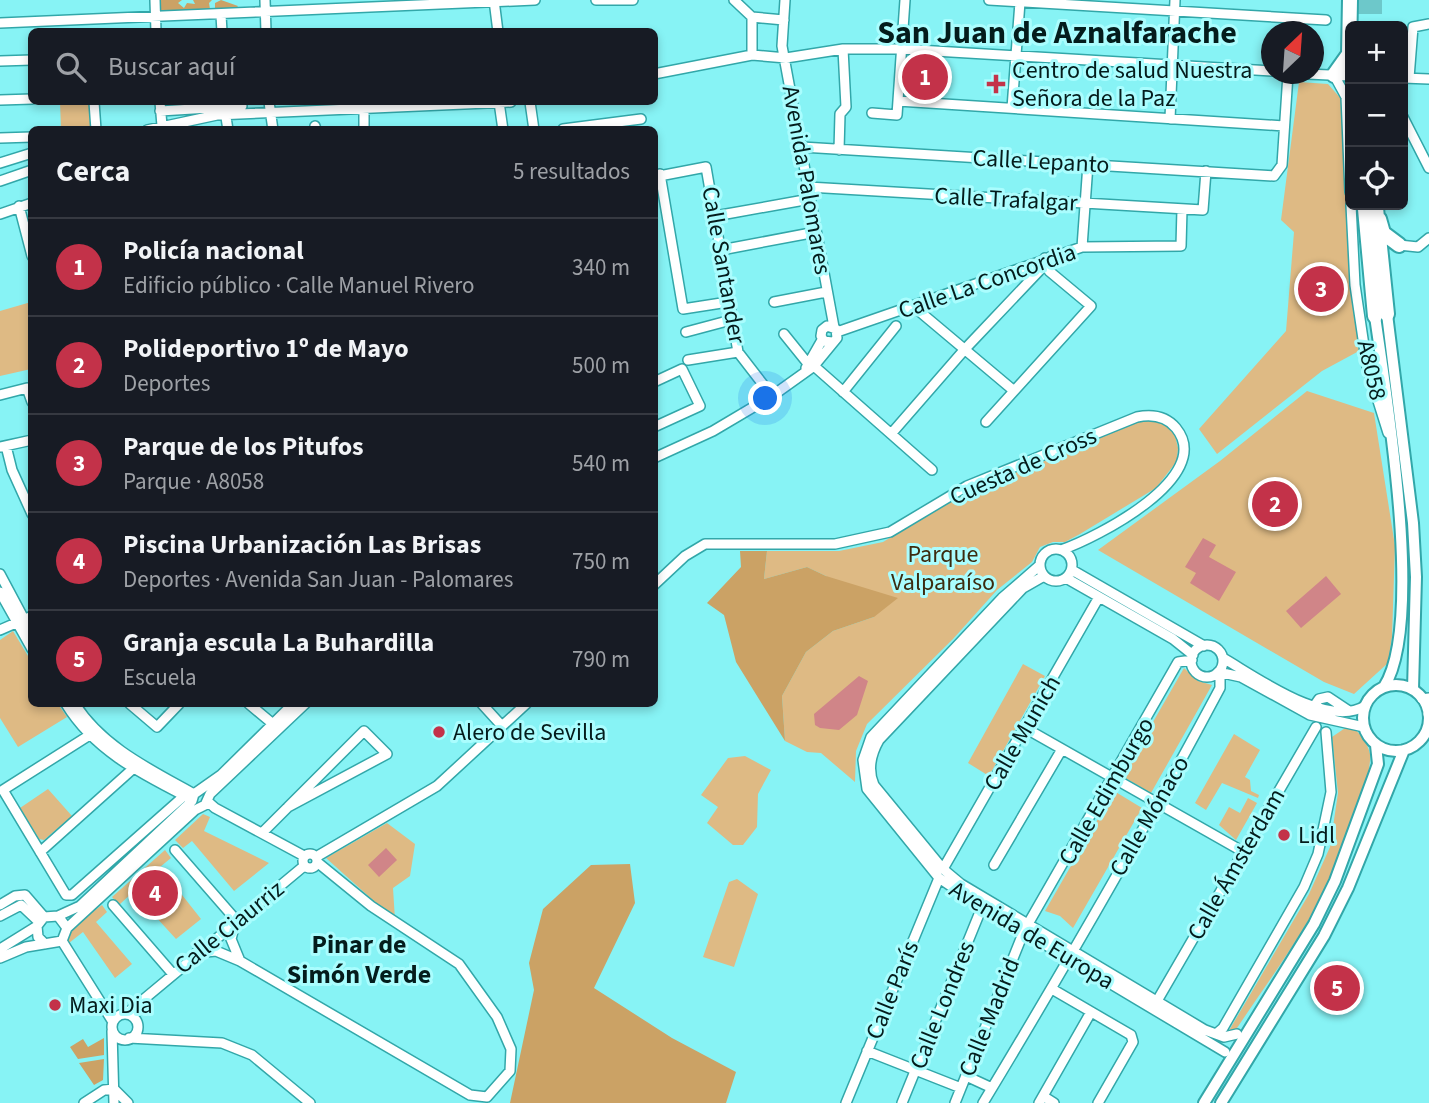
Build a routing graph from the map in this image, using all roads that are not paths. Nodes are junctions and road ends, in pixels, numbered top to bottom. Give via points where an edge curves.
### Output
1 (155, 0) edge
2 (265, 0) edge
3 (535, 0) edge
4 (596, 0) edge
5 (633, 0) edge
6 (734, 0) edge
7 (785, 0) edge
8 (905, 0) edge
9 (989, 0) edge
10 (1175, 0) edge
11 (1350, 0) edge
12 (494, 2) edge
13 (1020, 2) junction
14 (1175, 11) junction
15 (265, 12) junction
16 (221, 15) junction
17 (156, 17) junction
18 (752, 17) junction
19 (1290, 18) joint
20 (87, 20) junction
21 (784, 20) junction
22 (1326, 20) dead end
23 (0, 23) edge
24 (1429, 24) edge
25 (88, 28) edge
26 (156, 28) edge
27 (222, 28) edge
28 (266, 28) edge
29 (497, 28) edge
30 (843, 49) junction
31 (901, 49) junction
32 (752, 55) junction
33 (1014, 56) junction
34 (786, 58) junction
35 (28, 60) edge
36 (0, 61) edge
37 (1408, 63) edge
38 (1172, 65) junction
39 (1261, 70) edge
40 (658, 73) edge
41 (1324, 75) edge
42 (1334, 75) junction
43 (1345, 76) edge
44 (1408, 78) edge
45 (1429, 79) edge
46 (1287, 84) edge
47 (28, 99) edge
48 (0, 100) edge
49 (898, 101) junction
50 (94, 105) edge
51 (269, 105) edge
52 (448, 105) edge
53 (499, 105) edge
54 (530, 105) edge
55 (160, 106) edge
56 (242, 106) dead end
57 (225, 108) edge
58 (1012, 108) junction
59 (364, 110) junction
60 (269, 113) junction
61 (872, 113) dead end
62 (640, 119) dead end
63 (1170, 119) junction
64 (1408, 124) edge
65 (96, 126) edge
66 (171, 126) edge
67 (227, 126) edge
68 (271, 126) edge
69 (364, 126) edge
70 (502, 126) edge
71 (533, 126) edge
72 (592, 126) edge
73 (1284, 126) junction
74 (28, 137) edge
75 (0, 138) edge
76 (802, 147) junction
77 (1348, 147) edge
78 (839, 150) junction
79 (1426, 151) edge
80 (28, 154) edge
81 (0, 163) edge
82 (1088, 164) junction
83 (1429, 168) edge
84 (28, 171) edge
85 (1206, 171) junction
86 (658, 176) edge
87 (0, 181) edge
88 (658, 181) edge
89 (808, 187) junction
90 (810, 200) junction
91 (1086, 203) junction
92 (28, 204) edge
93 (19, 206) junction
94 (1182, 209) junction
95 (1364, 210) edge
96 (1364, 210) edge
97 (1366, 210) edge
98 (0, 214) edge
99 (715, 216) junction
100 (816, 232) junction
101 (1429, 238) edge
102 (28, 241) edge
103 (1399, 245) joint
104 (1082, 247) junction
105 (721, 250) junction
106 (1047, 258) junction
107 (826, 297) junction
108 (729, 302) junction
109 (774, 302) dead end
110 (913, 306) junction
111 (1381, 315) junction
112 (731, 320) junction
113 (896, 326) dead end
114 (832, 329) junction
115 (685, 332) dead end
116 (784, 334) dead end
117 (822, 340) junction
118 (832, 342) junction
119 (965, 349) junction
120 (737, 352) junction
121 (688, 360) dead end
122 (809, 368) junction
123 (658, 380) edge
124 (1013, 390) junction
125 (28, 391) edge
126 (843, 392) junction
127 (0, 395) edge
128 (772, 396) junction
129 (986, 422) dead end
130 (658, 425) edge
131 (891, 434) junction
132 (28, 441) edge
133 (3, 446) edge
134 (1393, 451) junction
135 (658, 456) edge
136 (932, 470) dead end
137 (28, 505) edge
138 (1082, 543) junction
139 (1061, 550) junction
140 (1071, 559) junction
141 (1040, 565) junction
142 (0, 574) edge
143 (1069, 574) junction
144 (1044, 576) junction
145 (658, 581) edge
146 (0, 592) edge
147 (1099, 597) junction
148 (23, 620) edge
149 (0, 630) edge
150 (1203, 646) junction
151 (1192, 658) junction
152 (1223, 658) junction
153 (1217, 673) junction
154 (1384, 687) junction
155 (1413, 689) junction
156 (1426, 699) edge
157 (1365, 706) junction
158 (69, 707) edge
159 (77, 707) edge
160 (134, 707) edge
161 (176, 707) edge
162 (252, 707) edge
163 (290, 707) edge
164 (302, 707) edge
165 (485, 707) edge
166 (523, 707) edge
167 (1311, 711) junction
168 (1429, 714) edge
169 (1345, 721) junction
170 (272, 724) junction
171 (502, 726) junction
172 (1316, 727) junction
173 (1364, 727) junction
174 (1025, 728) junction
175 (1326, 732) junction
176 (92, 733) junction
177 (1376, 745) junction
178 (1062, 749) junction
179 (1404, 750) junction
180 (137, 766) junction
181 (1114, 778) junction
182 (199, 800) junction
183 (1157, 803) junction
184 (288, 807) junction
185 (262, 833) junction
186 (175, 850) dead end
187 (1242, 851) junction
188 (40, 852) junction
189 (316, 859) junction
190 (304, 861) junction
191 (994, 865) dead end
192 (941, 873) junction
193 (0, 905) edge
194 (113, 905) dead end
195 (982, 907) junction
196 (0, 916) edge
197 (58, 916) junction
198 (236, 920) junction
199 (40, 921) junction
200 (1026, 927) junction
201 (67, 928) junction
202 (62, 941) junction
203 (45, 944) junction
204 (0, 949) edge
205 (196, 953) junction
206 (1070, 953) junction
207 (0, 958) edge
208 (240, 961) junction
209 (172, 973) junction
210 (154, 989) junction
211 (1052, 989) junction
212 (1157, 1001) junction
213 (1091, 1012) junction
214 (126, 1014) junction
215 (137, 1022) junction
216 (113, 1025) junction
217 (1216, 1034) junction
218 (1237, 1034) dead end
219 (128, 1039) junction
220 (165, 1041) junction
221 (867, 1051) junction
222 (1225, 1052) dead end
223 (115, 1068) junction
224 (915, 1070) junction
225 (966, 1076) junction
226 (114, 1088) junction
227 (961, 1088) junction
228 (992, 1088) junction
229 (1041, 1100) edge
230 (956, 1101) edge
231 (84, 1103) edge
232 (114, 1103) edge
233 (128, 1103) edge
234 (310, 1103) edge
235 (846, 1103) edge
236 (902, 1103) edge
237 (966, 1103) edge
238 (983, 1103) edge
239 (1054, 1103) edge
240 (1098, 1103) edge
241 (1204, 1103) edge
242 (1221, 1103) edge

1 - 17 street
2 - 15 street
3 - 12 street
4 - 5 street
6 - 18 street
7 - 21 street, Avenida Palomares
8 - 31 street
9 - 13 street
10 - 14 street
11 - 42 highway via 1349,54
12 - 15 street
12 - 29 street
13 - 14 street
13 - 33 street
14 - 19 street
14 - 38 street
15 - 16 street
15 - 28 street
16 - 17 street
16 - 27 street
17 - 20 street
17 - 26 street
18 - 21 street
18 - 32 street
19 - 22 street
20 - 23 street
20 - 25 street
21 - 34 street, Avenida Palomares
24 - 37 street via 1413,27
30 - 31 street
30 - 34 street
30 - 78 street via 845,107 840,114
31 - 33 street
31 - 49 street
32 - 34 street
32 - 40 street
33 - 38 street
33 - 58 street
34 - 76 street, Avenida Palomares
35 - 36 street
38 - 39 street
38 - 63 street
41 - 42 street
42 - 43 street
42 - 77 street via 1346,97
44 - 45 street
46 - 73 street
47 - 48 street
49 - 58 street
49 - 61 street via 897,115
50 - 65 street
51 - 60 street
52 - 59 street
53 - 70 street
54 - 71 street
55 - 57 street
55 - 66 street
56 - 57 street
57 - 60 street
57 - 66 street
57 - 67 street
58 - 63 street
59 - 60 street
59 - 69 street
60 - 68 street
62 - 72 street
63 - 73 street
64 - 79 street
73 - 85 street, Calle Lepanto via 1282,164 1273,176
74 - 75 street
76 - 78 street, Calle Lepanto
76 - 89 street, Avenida Palomares
78 - 82 street, Calle Lepanto
79 - 83 street
80 - 81 street
82 - 85 street, Calle Lepanto
82 - 91 street
84 - 87 street
85 - 94 street, Calle Trafalgar via 1203,210
86 - 99 street, Calle Santander via 706,167
88 - 108 street via 683,309
89 - 90 street, Avenida Palomares
89 - 91 street, Calle Trafalgar
90 - 99 street
90 - 100 street, Avenida Palomares
91 - 94 street, Calle Trafalgar
91 - 104 street
92 - 93 street
93 - 98 street
93 - 102 street
94 - 104 street, Calle La Concordia via 1181,246
95 - 111 highway
96 - 134 street, A8058 via 1355,285 1367,366
97 - 103 highway
99 - 105 street, Calle Santander
100 - 105 street
100 - 107 street, Avenida Palomares
101 - 103 street via 1418,247
104 - 106 street, Calle La Concordia
105 - 108 street, Calle Santander
106 - 110 street, Calle La Concordia
106 - 119 street
106 - 124 street via 1049,271 1091,306
107 - 109 street
107 - 114 street, Avenida Palomares
108 - 112 street, Calle Santander
110 - 114 street, Calle La Concordia
110 - 119 street
111 - 134 main road
111 - 155 main road via 1413,523
112 - 115 street
112 - 120 street, Calle Santander
113 - 126 street
114 - 117 street, Avenida Palomares via 820,333
114 - 118 street
116 - 122 street
117 - 118 street
117 - 122 street
118 - 122 street
119 - 124 street
119 - 131 street
120 - 121 street
120 - 128 street, Calle Santander
122 - 126 street
122 - 128 street
123 - 130 street via 682,369 699,406
124 - 129 street
125 - 127 street
126 - 131 street
128 - 135 street
131 - 136 street
132 - 133 street
133 - 137 street
134 - 154 main road via 1401,523 1400,621 1392,674
138 - 139 street, Cuesta de Cross
138 - 140 street, Cuesta de Cross
138 - 145 street, Cuesta de Cross via 1152,499 1175,477 1184,463 1185,447 1169,421 1137,417 967,486 890,532 869,539 835,544 705,544
139 - 140 street
139 - 141 street via 1047,551
140 - 143 street
141 - 144 street
141 - 192 street, Avenida de Europa via 1002,598 865,748 862,770 867,789
142 - 148 street
143 - 144 street via 1058,582
143 - 147 street
143 - 150 street
144 - 192 street, Avenida de Europa via 1031,581 1008,603 879,740 871,756 874,785
146 - 148 street
147 - 151 street via 1173,639
147 - 174 street, Calle Munich
148 - 149 street
150 - 151 street
150 - 152 street via 1216,648
151 - 153 street via 1201,676
151 - 181 street, Calle Edimburgo via 1178,662
152 - 153 street
152 - 167 street
153 - 167 street via 1241,677
153 - 183 street, Calle Mónaco via 1220,688
154 - 155 main road
154 - 157 main road
155 - 156 main road
156 - 168 main road
157 - 167 street
157 - 173 main road
158 - 176 street
159 - 176 street
160 - 161 street via 156,727
162 - 170 street
163 - 170 street
164 - 182 street
165 - 171 street
166 - 171 street
167 - 169 street
167 - 172 street
168 - 179 main road via 1426,733
169 - 173 street
169 - 175 street
170 - 182 street
171 - 189 street via 429,791
172 - 175 street
172 - 187 street, Calle Ámsterdam
173 - 177 main road
174 - 178 street
174 - 192 street, Calle Munich
175 - 217 street via 1331,792 1314,865
176 - 180 street
176 - 188 street via 3,790
177 - 179 main road
177 - 241 main road via 1378,764 1335,881 1310,932
178 - 181 street
178 - 191 street
179 - 242 main road via 1324,936
180 - 182 street
180 - 188 street
181 - 183 street
181 - 200 street, Calle Edimburgo
182 - 185 street
182 - 188 street via 69,896
182 - 197 street via 80,906
182 - 201 street
183 - 187 street
183 - 206 street, Calle Mónaco
184 - 184 street via 364,731 387,754 321,789
184 - 185 street
185 - 190 street
186 - 198 street
187 - 212 street, Calle Ámsterdam
189 - 190 street via 309,854
189 - 208 street via 371,906 460,964 497,1017 511,1049 510,1071 502,1084 487,1097 470,1095
190 - 198 street, Calle Ciaurriz
192 - 195 street, Avenida de Europa
192 - 200 street, Avenida de Europa
192 - 221 street, Calle París
193 - 199 street via 25,895
194 - 209 street
195 - 200 street, Avenida de Europa
195 - 224 street, Calle Londres
196 - 199 street via 21,905
197 - 199 street
197 - 201 street
198 - 205 street, Calle Ciaurriz
198 - 208 street via 231,939
199 - 203 street via 38,937
199 - 204 street
200 - 206 street, Avenida de Europa
200 - 225 street, Calle Madrid
201 - 202 street
202 - 203 street
202 - 216 street
203 - 207 street
205 - 208 street via 216,951
205 - 209 street, Calle Ciaurriz
206 - 211 street, Calle Mónaco
206 - 212 street, Avenida de Europa
206 - 222 street, Avenida de Europa
209 - 210 street, Calle Ciaurriz
210 - 214 street, Calle Ciaurriz
210 - 215 street, Calle Ciaurriz
211 - 213 street
211 - 228 street, Calle Mónaco
212 - 217 street, Avenida de Europa
213 - 229 street
213 - 240 street via 1130,1035 1133,1042
214 - 215 street
214 - 216 street
215 - 219 street via 137,1031
215 - 220 street
216 - 219 street via 116,1036
216 - 223 street
217 - 218 street, Avenida de Europa
219 - 220 street
219 - 223 street via 118,1051
220 - 234 street via 222,1043 252,1055
221 - 224 street
221 - 235 street, Calle París
223 - 226 street
224 - 227 street
224 - 236 street, Calle Londres
225 - 227 street, Calle Madrid
225 - 228 street
226 - 231 street
226 - 232 street
226 - 233 street
227 - 230 street, Calle Madrid
228 - 238 street, Calle Mónaco
229 - 239 street
230 - 237 street

